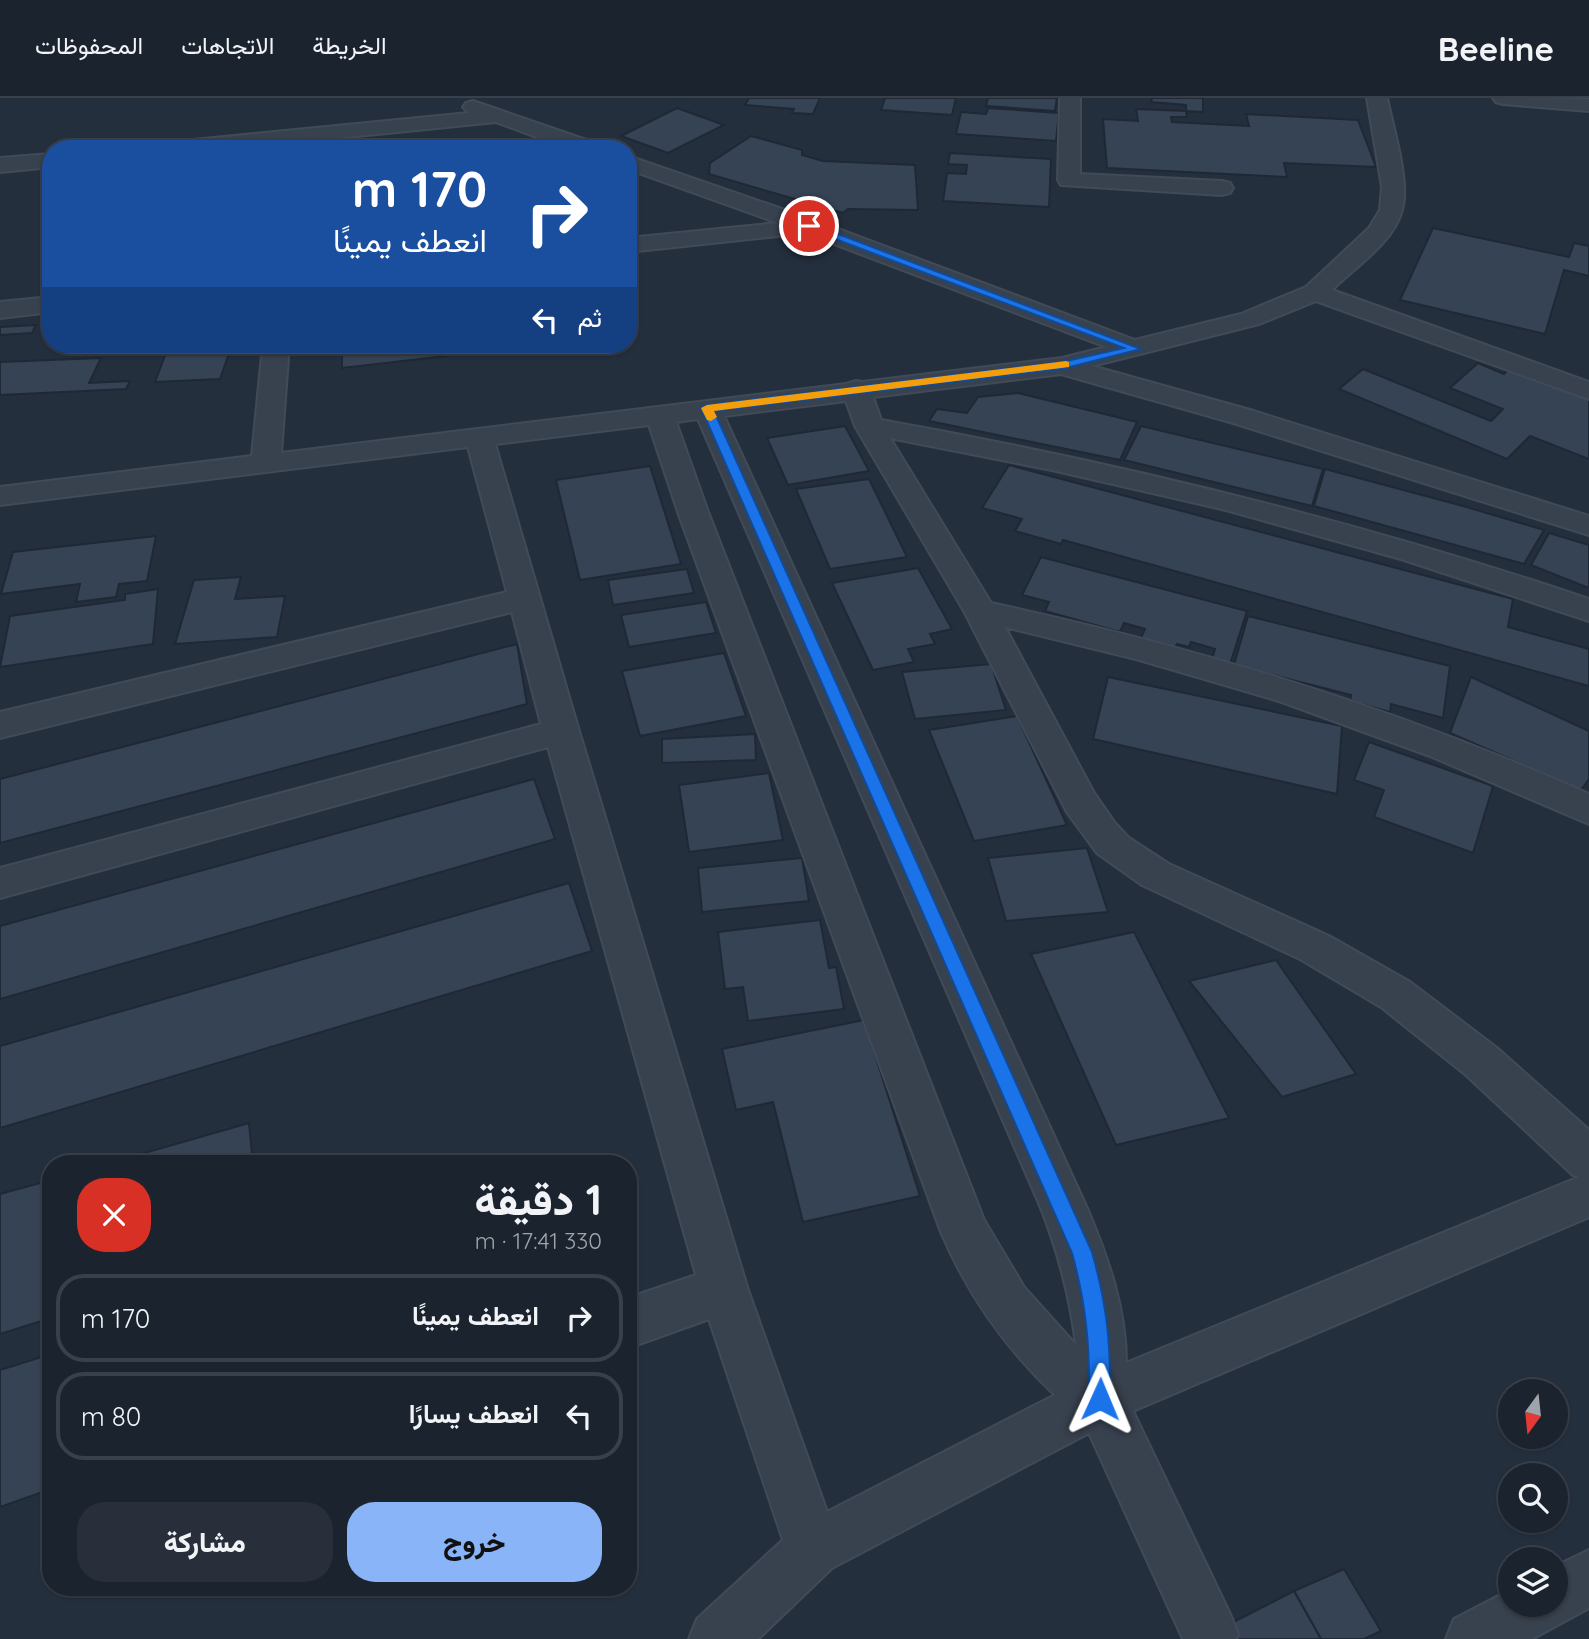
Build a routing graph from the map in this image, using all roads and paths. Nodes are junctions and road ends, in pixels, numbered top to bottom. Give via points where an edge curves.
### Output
1 (447, 98) edge
2 (1070, 98) edge
3 (1377, 98) edge
4 (1503, 98) edge
5 (1589, 105) edge
6 (497, 116) junction
7 (254, 140) edge
8 (565, 140) edge
9 (42, 161) edge
10 (0, 165) edge
11 (637, 165) edge
12 (1222, 188) dead end
13 (809, 226) junction
14 (637, 244) edge
15 (1315, 292) junction
16 (42, 305) edge
17 (0, 310) edge
18 (1135, 349) junction
19 (275, 354) edge
20 (1062, 366) junction
21 (856, 389) junction
22 (1589, 391) edge
23 (707, 408) junction
24 (660, 415) junction
25 (869, 426) junction
26 (479, 436) junction
27 (266, 463) junction
28 (0, 496) edge
29 (1589, 526) edge
30 (523, 599) junction
31 (1589, 610) edge
32 (980, 611) junction
33 (0, 725) edge
34 (561, 731) junction
35 (1589, 810) edge
36 (0, 883) edge
37 (1589, 1160) edge
38 (1589, 1195) edge
39 (724, 1290) junction
40 (637, 1320) edge
41 (1100, 1399) junction
42 (813, 1549) junction
43 (1589, 1578) edge
44 (1568, 1589) edge
45 (1516, 1617) edge
46 (1210, 1634) dead end
47 (717, 1639) edge
48 (1474, 1639) edge

1 - 6 street
2 - 12 street via 1069,180
3 - 15 street via 1393,187 1391,210 1379,232
4 - 5 street
6 - 7 street
6 - 8 street
9 - 10 street
11 - 13 street
13 - 14 street
13 - 18 street
15 - 18 street via 1250,318
15 - 22 street
16 - 17 street
18 - 20 street
19 - 27 street
20 - 21 street
20 - 29 street via 1240,416
21 - 23 street
21 - 25 street
23 - 24 street
23 - 41 street via 1082,1252 1101,1349
24 - 26 street
24 - 41 street via 692,512 965,1233 1005,1304 1063,1370
25 - 31 street via 1035,457 1258,509 1474,570
25 - 32 street
26 - 27 street
26 - 30 street
27 - 28 street
30 - 33 street
30 - 34 street
32 - 35 street via 1146,650 1372,720
32 - 37 street via 1080,802 1115,847 1169,882 1291,936 1365,975 1440,1024
34 - 36 street
34 - 39 street
38 - 41 street
39 - 40 street
39 - 42 street
41 - 42 street
41 - 46 street
42 - 47 street
43 - 44 street
45 - 48 street

